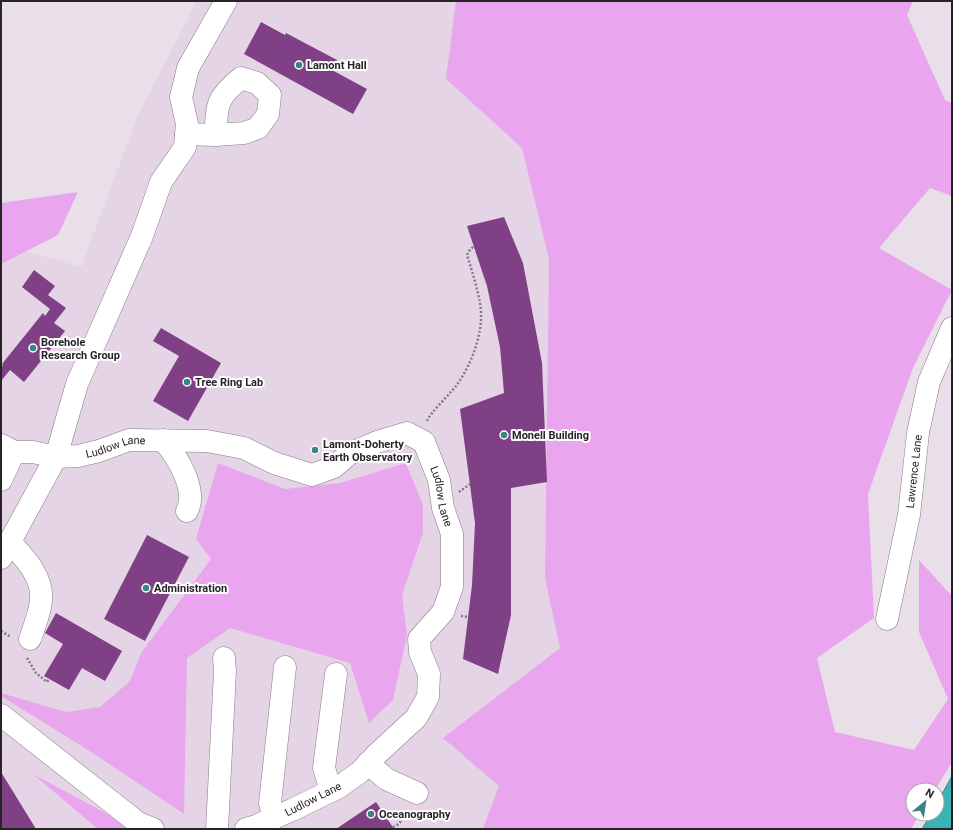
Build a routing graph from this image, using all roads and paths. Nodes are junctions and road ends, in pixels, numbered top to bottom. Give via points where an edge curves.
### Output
1 (226, 1) edge
2 (186, 134) junction
3 (216, 135) dead end
4 (952, 328) edge
5 (163, 440) junction
6 (7, 449) edge
7 (56, 456) junction
8 (1, 480) edge
9 (187, 511) dead end
10 (5, 550) edge
11 (887, 619) dead end
12 (30, 639) dead end
13 (224, 658) dead end
14 (285, 667) dead end
15 (336, 674) dead end
16 (1, 715) edge
17 (368, 763) junction
18 (331, 791) junction
19 (417, 793) dead end
20 (274, 818) junction
21 (153, 829) edge
22 (217, 829) edge
23 (246, 829) edge

1 - 2 street via 188,68 180,98 187,124
2 - 3 street
2 - 7 street via 185,147 161,182 142,236 77,384
4 - 11 street, Lawrence Lane via 929,382 919,426 909,515
5 - 7 street, Ludlow Lane via 129,440 78,456
5 - 9 street via 179,462 190,491 190,506
5 - 17 street, Ludlow Lane via 207,441 244,448 274,463 312,476 334,467 349,454 377,442 408,433 424,442 439,480 443,508 452,534 452,587 443,612 419,639 420,652 429,674 428,697 416,718
6 - 7 street, Ludlow Lane
6 - 8 street
7 - 10 street
10 - 12 street via 30,564 39,581 41,600
13 - 22 street
14 - 20 street via 270,803
15 - 18 street via 324,768
16 - 21 street via 138,823
17 - 18 street, Ludlow Lane via 360,772
17 - 19 street via 386,780
18 - 20 street, Ludlow Lane
20 - 23 street, Ludlow Lane

